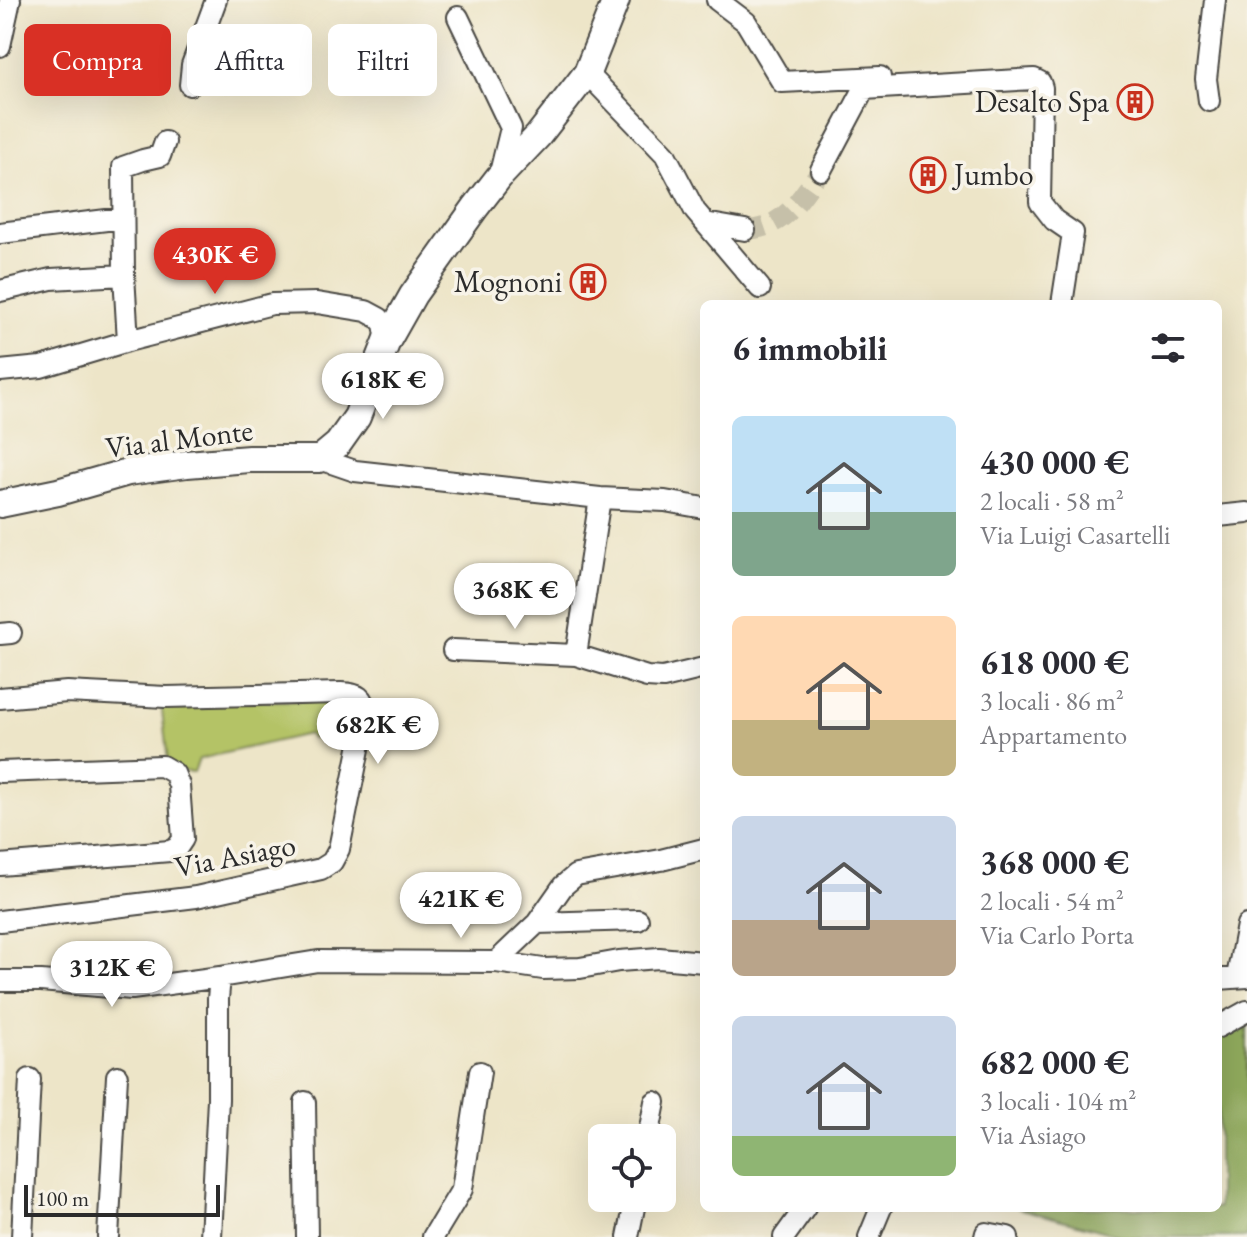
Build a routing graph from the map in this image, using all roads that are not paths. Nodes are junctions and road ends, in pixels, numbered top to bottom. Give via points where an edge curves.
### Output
1 (10, 0) edge
2 (216, 0) edge
3 (717, 0) edge
4 (1215, 0) edge
5 (617, 4) edge
6 (458, 17) dead end
7 (207, 24) edge
8 (0, 46) edge
9 (587, 73) junction
10 (921, 75) dead end
11 (1209, 101) dead end
12 (165, 142) dead end
13 (821, 170) tunnel mouth
14 (499, 177) junction
15 (123, 218) junction
16 (705, 223) junction
17 (745, 230) tunnel mouth
18 (0, 233) edge
19 (124, 275) junction
20 (760, 288) dead end
21 (0, 291) edge
22 (413, 295) junction
23 (1063, 300) edge
24 (373, 314) junction
25 (128, 341) junction
26 (387, 341) junction
27 (0, 371) edge
28 (352, 427) junction
29 (320, 459) junction
30 (355, 471) junction
31 (600, 498) junction
32 (0, 504) edge
33 (700, 507) edge
34 (1247, 513) edge
35 (1222, 516) edge
36 (453, 650) dead end
37 (576, 655) junction
38 (700, 669) edge
39 (0, 698) edge
40 (0, 772) edge
41 (700, 850) edge
42 (0, 865) edge
43 (638, 920) dead end
44 (0, 921) edge
45 (537, 923) junction
46 (1247, 925) edge
47 (496, 962) junction
48 (700, 962) edge
49 (220, 977) junction
50 (1234, 977) edge
51 (0, 981) edge
52 (1247, 1011) edge
53 (1222, 1025) edge
54 (480, 1072) dead end
55 (117, 1076) dead end
56 (30, 1079) dead end
57 (305, 1102) dead end
58 (655, 1102) dead end
59 (651, 1124) edge
60 (633, 1212) edge
61 (802, 1212) edge
62 (879, 1212) edge
63 (22, 1237) edge
64 (108, 1237) edge
65 (211, 1237) edge
66 (307, 1237) edge
67 (433, 1237) edge
68 (628, 1237) edge
69 (784, 1237) edge
70 (869, 1237) edge
71 (985, 1237) edge
72 (1008, 1237) edge

1 - 8 street
2 - 7 street
3 - 10 street via 746,22 782,82
4 - 11 street via 1206,79
5 - 9 main road
6 - 14 street via 511,128
9 - 14 main road
9 - 16 street via 665,154
12 - 15 street via 160,156 123,167
13 - 23 street via 864,89 1040,82 1040,202 1073,233
14 - 22 main road
15 - 18 street
15 - 19 street
16 - 17 street
16 - 20 street
19 - 21 street via 51,279
19 - 25 street
22 - 24 street via 393,310
22 - 26 main road
24 - 25 street via 317,303 272,304
24 - 26 street via 384,324
25 - 27 street via 41,367
26 - 28 main road
28 - 29 main road
28 - 30 street via 349,455
29 - 30 street
29 - 32 main road, Via al Monte via 249,459 128,472
30 - 31 street
31 - 33 street
31 - 37 street
34 - 35 street
36 - 37 street
37 - 38 street via 647,677
39 - 44 street, Via Asiago via 67,692 166,697 341,693 356,694 366,714 339,849 321,869 196,897
40 - 42 street via 162,766 174,773 179,785 183,839 170,851
41 - 45 street via 576,875
43 - 45 street
45 - 47 street
46 - 50 street
47 - 48 street via 543,969 659,958
47 - 49 street via 318,961
49 - 51 street via 132,989
49 - 65 street
52 - 53 street
54 - 67 street via 462,1189
55 - 64 street
56 - 63 street
57 - 66 street
58 - 59 street
60 - 68 street
61 - 69 street
62 - 70 street
71 - 72 street

